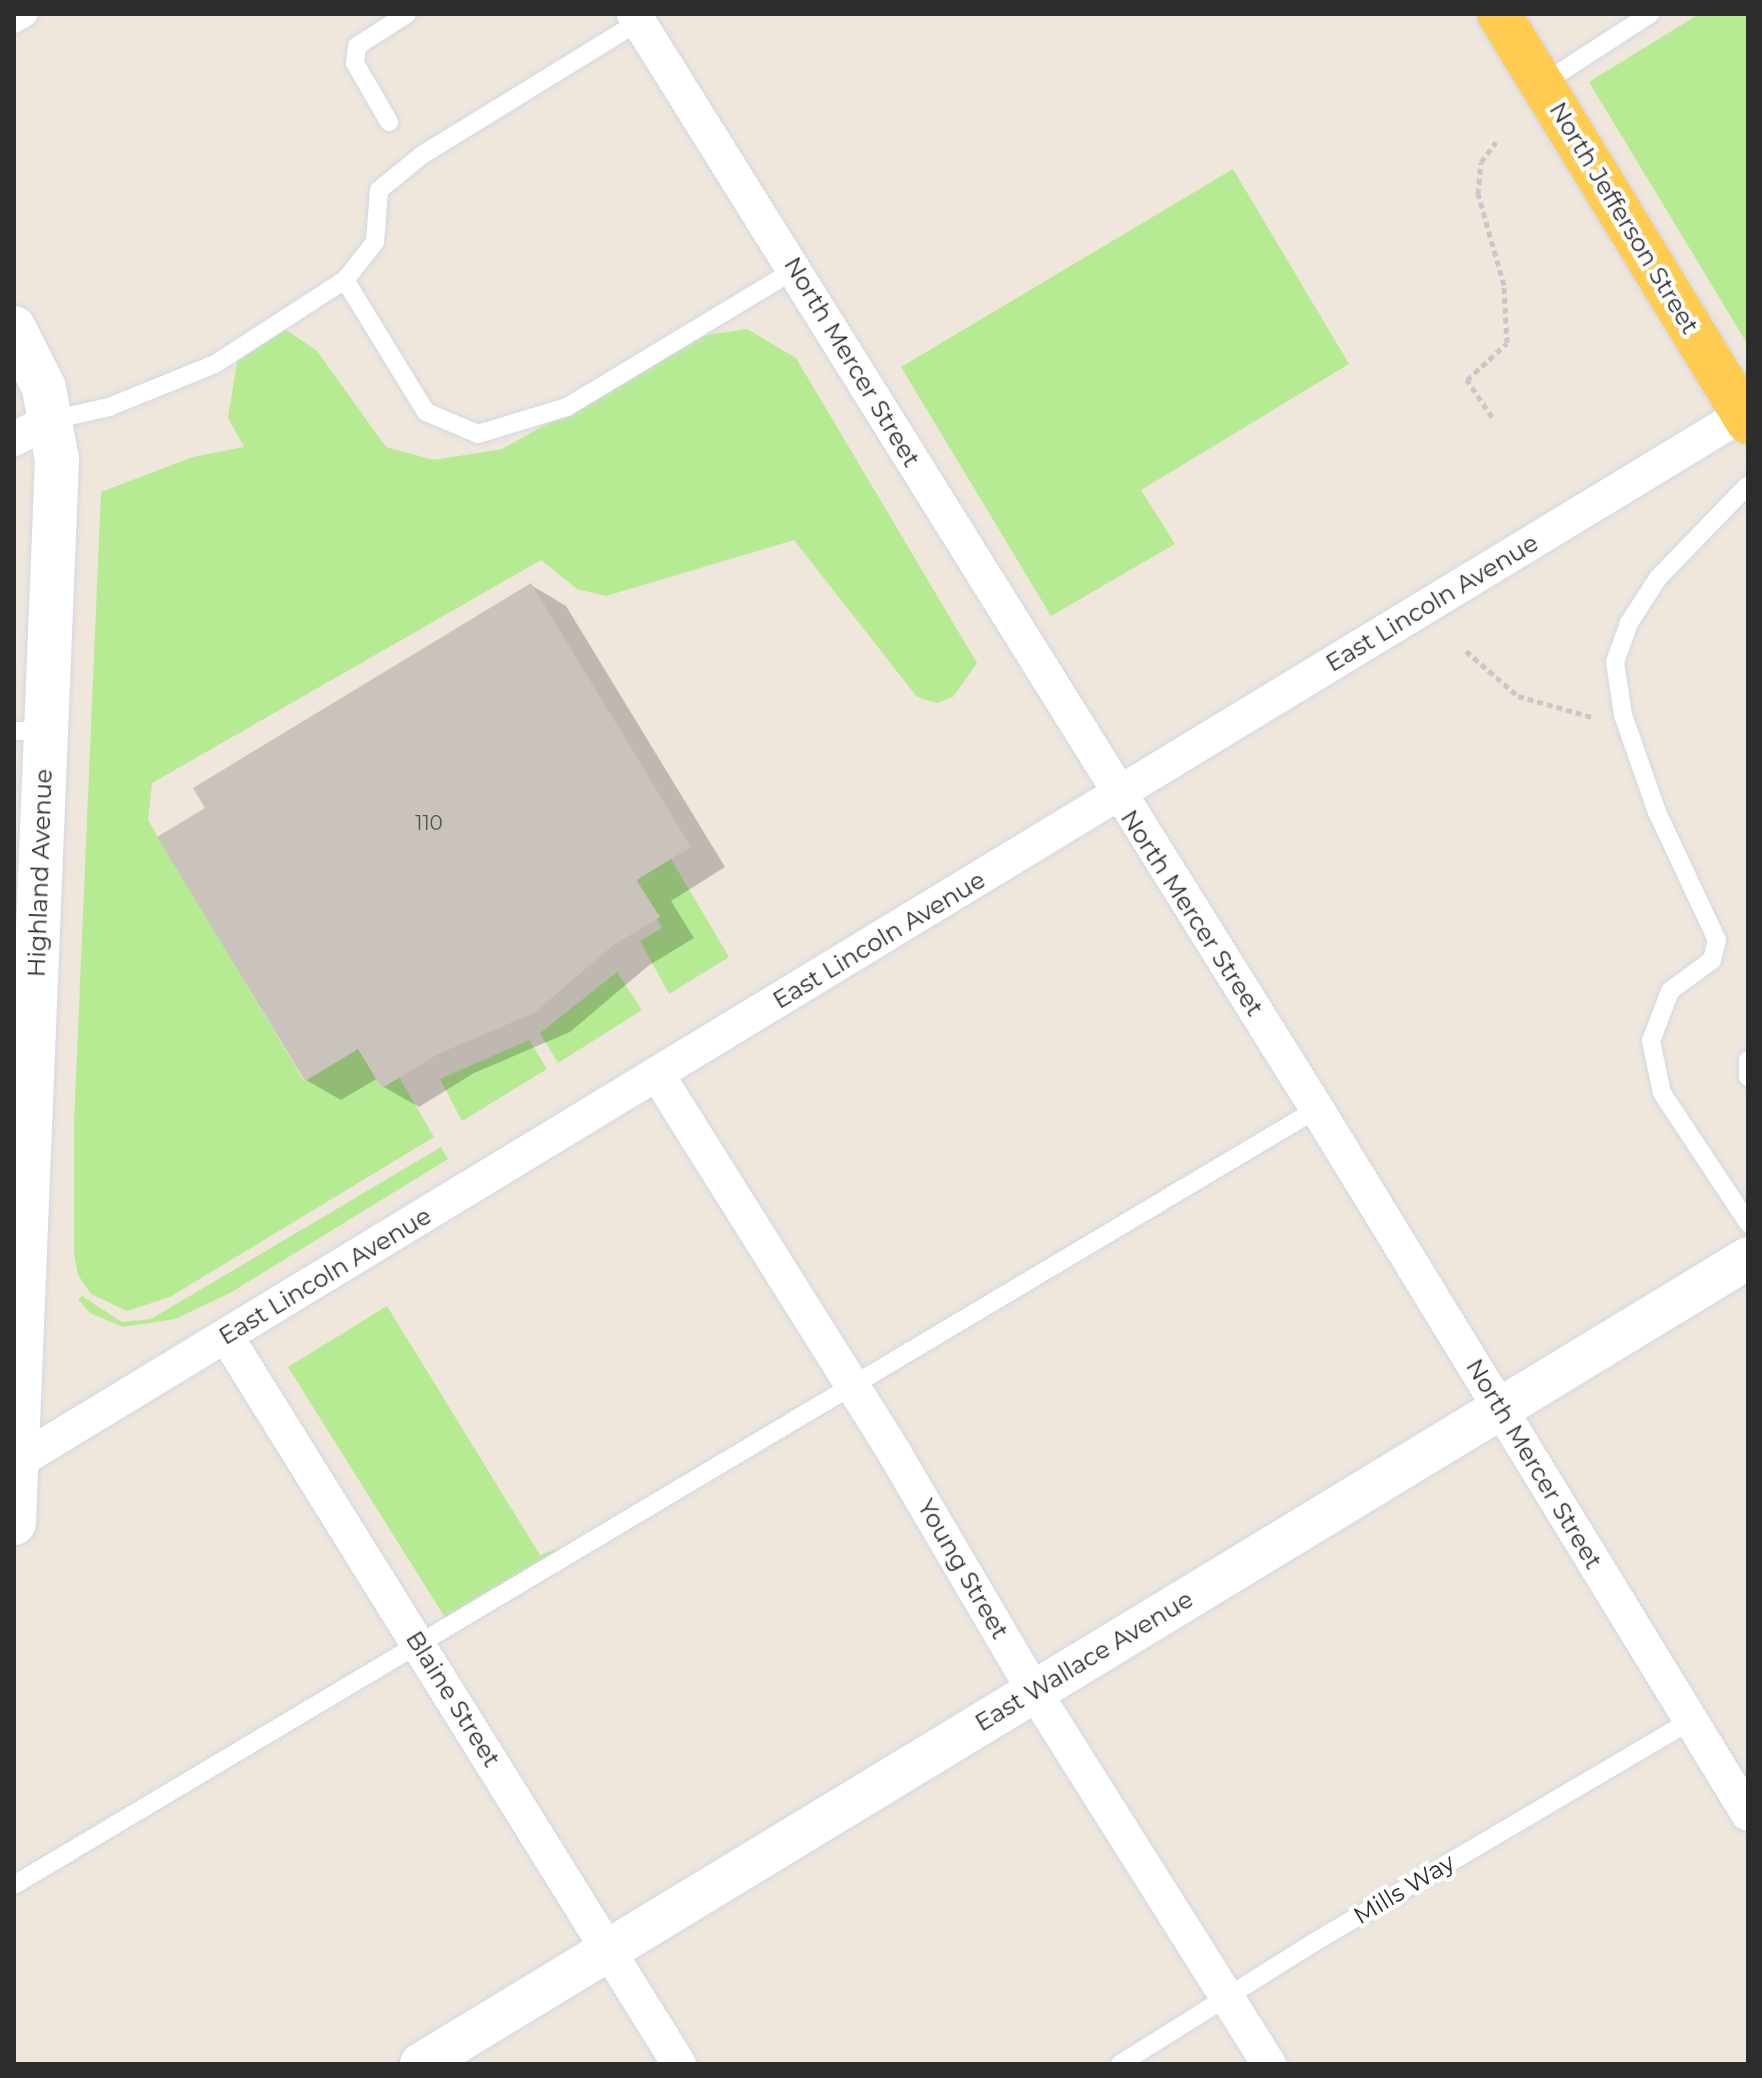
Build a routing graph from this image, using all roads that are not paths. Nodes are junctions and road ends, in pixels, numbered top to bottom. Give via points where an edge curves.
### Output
1 (24, 14) edge
2 (407, 14) edge
3 (1499, 14) edge
4 (1650, 14) edge
5 (636, 18) edge
6 (14, 20) edge
7 (1542, 84) junction
8 (389, 122) dead end
9 (796, 269) junction
10 (345, 280) junction
11 (14, 328) edge
12 (1746, 418) edge
13 (52, 420) junction
14 (14, 439) edge
15 (1748, 485) edge
16 (30, 731) edge
17 (1116, 795) junction
18 (1748, 1060) edge
19 (657, 1074) junction
20 (1748, 1077) edge
21 (1317, 1109) junction
22 (1748, 1223) edge
23 (1748, 1258) edge
24 (19, 1269) edge
25 (226, 1336) junction
26 (853, 1386) junction
27 (1500, 1408) junction
28 (15, 1463) edge
29 (14, 1523) edge
30 (419, 1644) junction
31 (1034, 1691) junction
32 (1691, 1720) junction
33 (1748, 1814) edge
34 (14, 1885) edge
35 (608, 1950) junction
36 (1227, 1998) junction
37 (421, 2064) edge
38 (679, 2064) edge
39 (1120, 2064) edge
40 (1269, 2064) edge

1 - 6 street
2 - 8 lane via 357,46 355,63
3 - 7 main road, North Jefferson Street
4 - 7 lane
5 - 9 street, North Mercer Street
5 - 10 lane via 422,155 379,190 375,242
7 - 12 main road, North Jefferson Street
9 - 10 lane via 567,407 478,434 426,412
9 - 17 street, North Mercer Street
10 - 13 lane via 215,364 109,407
11 - 13 main road, Highland Avenue via 35,366
12 - 17 street, East Lincoln Avenue
13 - 14 street
13 - 16 main road, Highland Avenue via 57,460
15 - 22 lane via 1658,578 1629,623 1615,662 1630,732 1673,851 1717,940 1712,960 1670,991 1651,1041 1662,1093
16 - 24 main road, Highland Avenue
17 - 19 street, East Lincoln Avenue
17 - 21 street, North Mercer Street
18 - 20 lane
19 - 25 street, East Lincoln Avenue
19 - 26 street, Young Street
21 - 26 lane
21 - 27 street, North Mercer Street
23 - 27 street, East Wallace Avenue
24 - 28 main road, Highland Avenue
25 - 28 street, East Lincoln Avenue
25 - 30 street, Blaine Street
26 - 30 lane
26 - 31 street, Young Street
27 - 31 street, East Wallace Avenue
27 - 32 street, North Mercer Street
28 - 29 main road, Highland Avenue
30 - 34 lane
30 - 35 street, Blaine Street
31 - 35 street, East Wallace Avenue
31 - 36 street, Young Street
32 - 33 street, North Mercer Street
32 - 36 lane, Mills Way
35 - 37 street, East Wallace Avenue
35 - 38 street, Blaine Street
36 - 39 lane, Mills Way
36 - 40 street, Young Street

